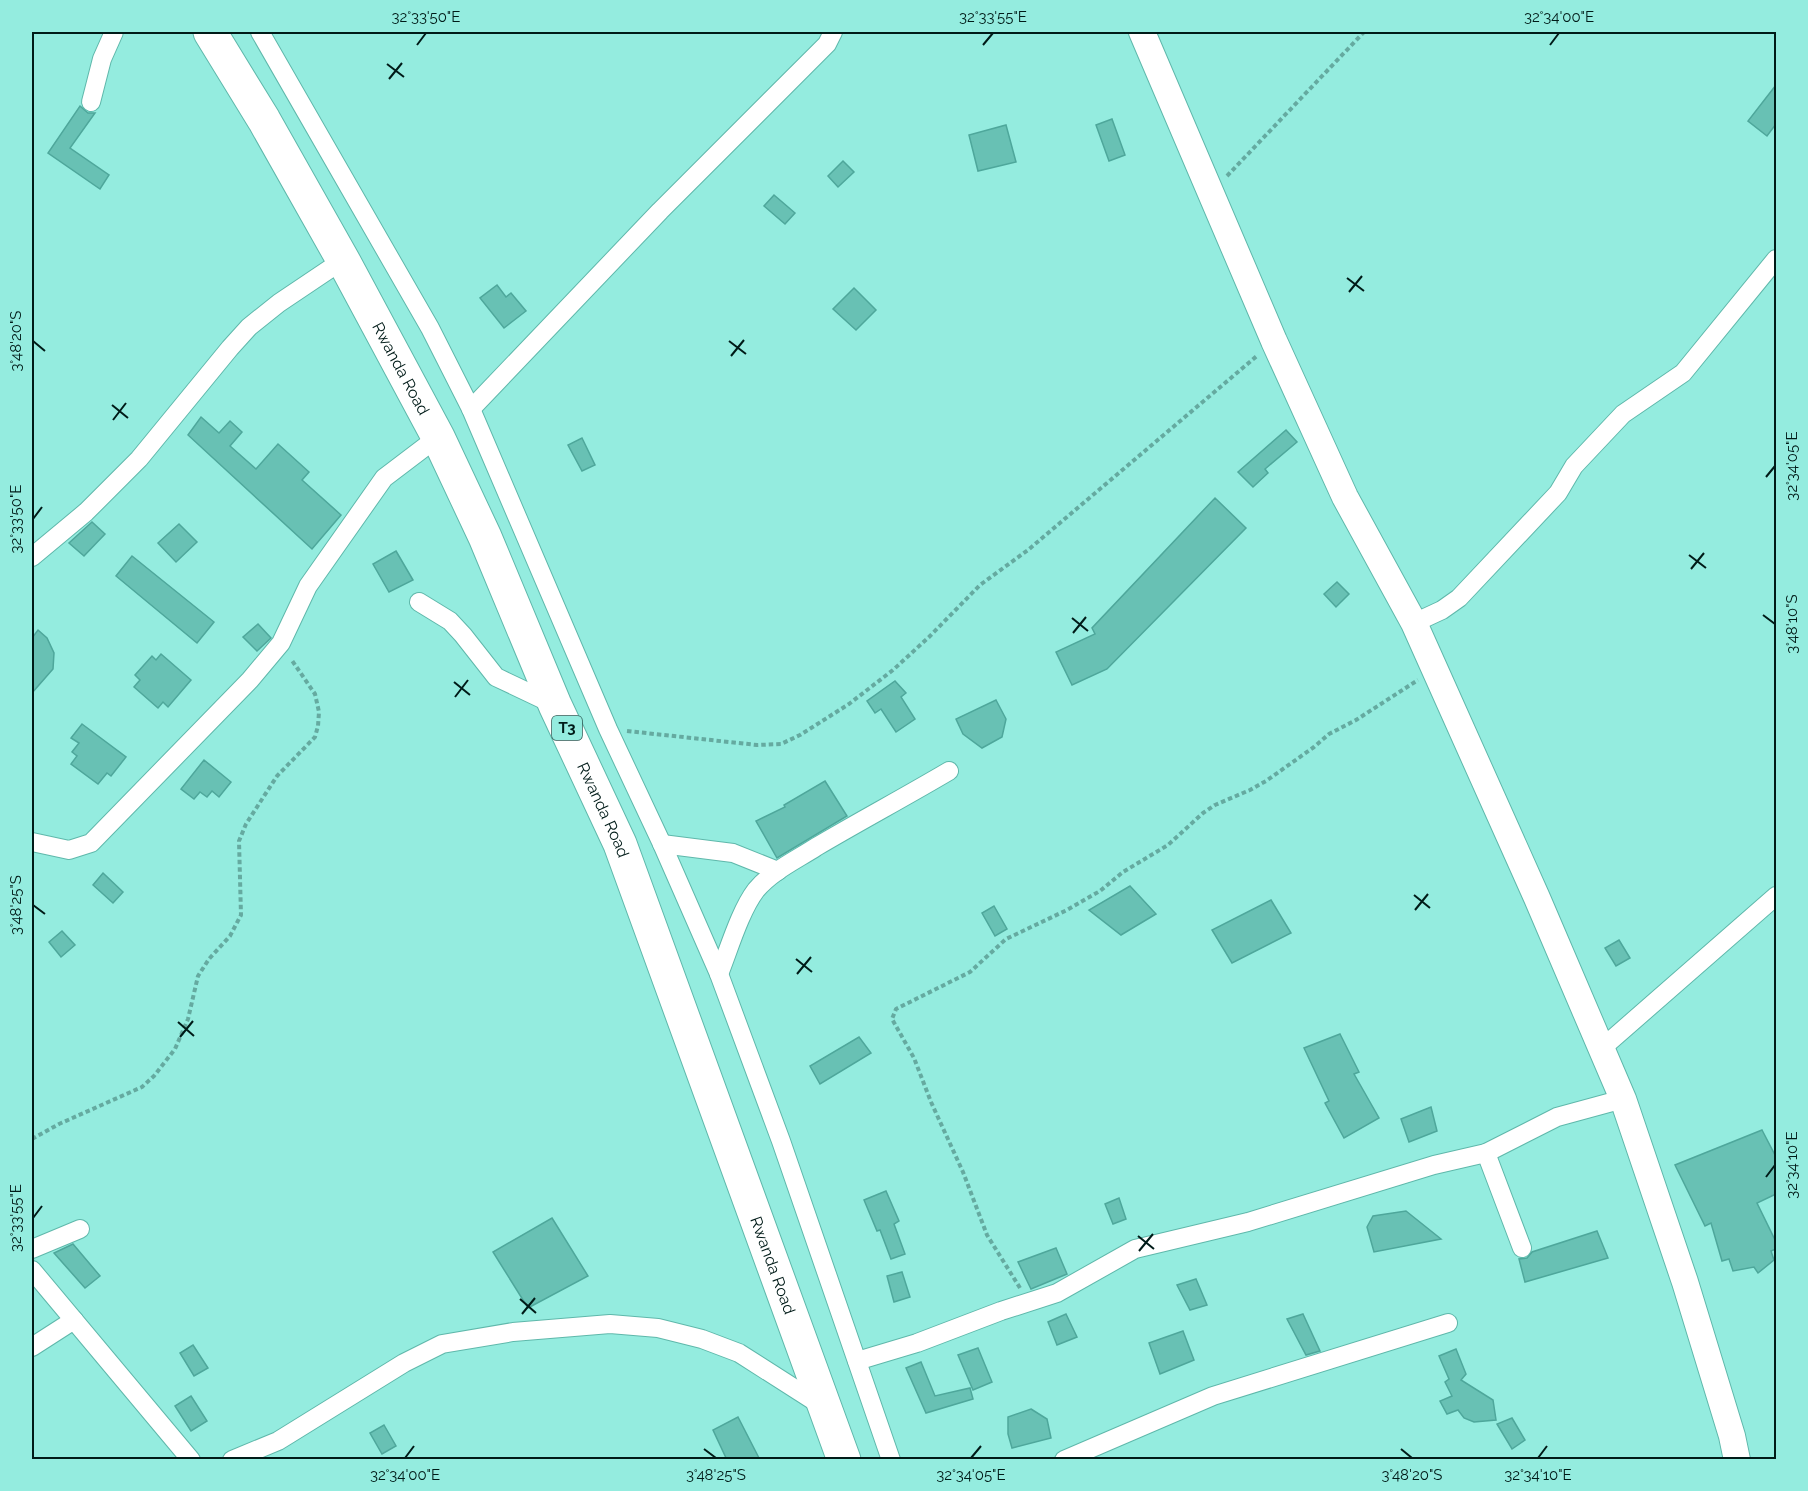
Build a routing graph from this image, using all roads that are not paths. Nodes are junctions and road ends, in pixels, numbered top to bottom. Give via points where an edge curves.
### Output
1 (114, 32) edge
2 (210, 32) edge
3 (260, 32) edge
4 (833, 32) edge
5 (1142, 32) edge
6 (92, 102) dead end
7 (1776, 259) edge
8 (342, 260) junction
9 (471, 409) junction
10 (438, 437) junction
11 (32, 557) edge
12 (419, 602) dead end
13 (1414, 623) junction
14 (555, 705) junction
15 (949, 771) dead end
16 (32, 842) edge
17 (662, 844) junction
18 (778, 871) junction
19 (1776, 896) edge
20 (718, 974) junction
21 (1601, 1050) junction
22 (1623, 1099) junction
23 (1486, 1153) junction
24 (80, 1229) dead end
25 (1522, 1248) dead end
26 (32, 1249) edge
27 (32, 1270) edge
28 (74, 1320) junction
29 (1448, 1323) dead end
30 (32, 1347) edge
31 (857, 1361) junction
32 (826, 1409) junction
33 (191, 1460) edge
34 (231, 1460) edge
35 (844, 1460) edge
36 (891, 1460) edge
37 (1064, 1460) edge
38 (1737, 1460) edge

1 - 6 street
2 - 8 highway, Rwanda Road / T3
3 - 9 street via 430,328
4 - 9 street via 827,44 652,219
5 - 13 street via 1345,497
7 - 13 street via 1683,373 1623,414 1574,466 1558,493 1459,598
8 - 10 highway, Rwanda Road / T3
8 - 11 street via 249,327 139,459 86,512
9 - 17 street via 608,729
10 - 14 highway, Rwanda Road / T3 via 485,537
10 - 16 street via 384,478 308,586 281,643 250,680 91,843 69,850
12 - 14 street via 450,621 496,677
13 - 21 street via 1538,898
14 - 32 highway, Rwanda Road / T3 via 620,844
15 - 18 street
17 - 18 street via 733,853
17 - 20 street
18 - 20 street via 756,891 744,910
19 - 21 street
20 - 31 street
21 - 22 street
22 - 23 street via 1557,1117
22 - 38 street via 1685,1282
23 - 25 street
23 - 31 street via 1248,1222 1135,1249 1056,1293
24 - 26 street
27 - 28 street
28 - 30 street
28 - 33 street
29 - 37 street via 1213,1396
31 - 36 street
32 - 34 street via 738,1353 702,1339 610,1324 513,1332 442,1344 278,1441
32 - 35 highway, Rwanda Road / T3

